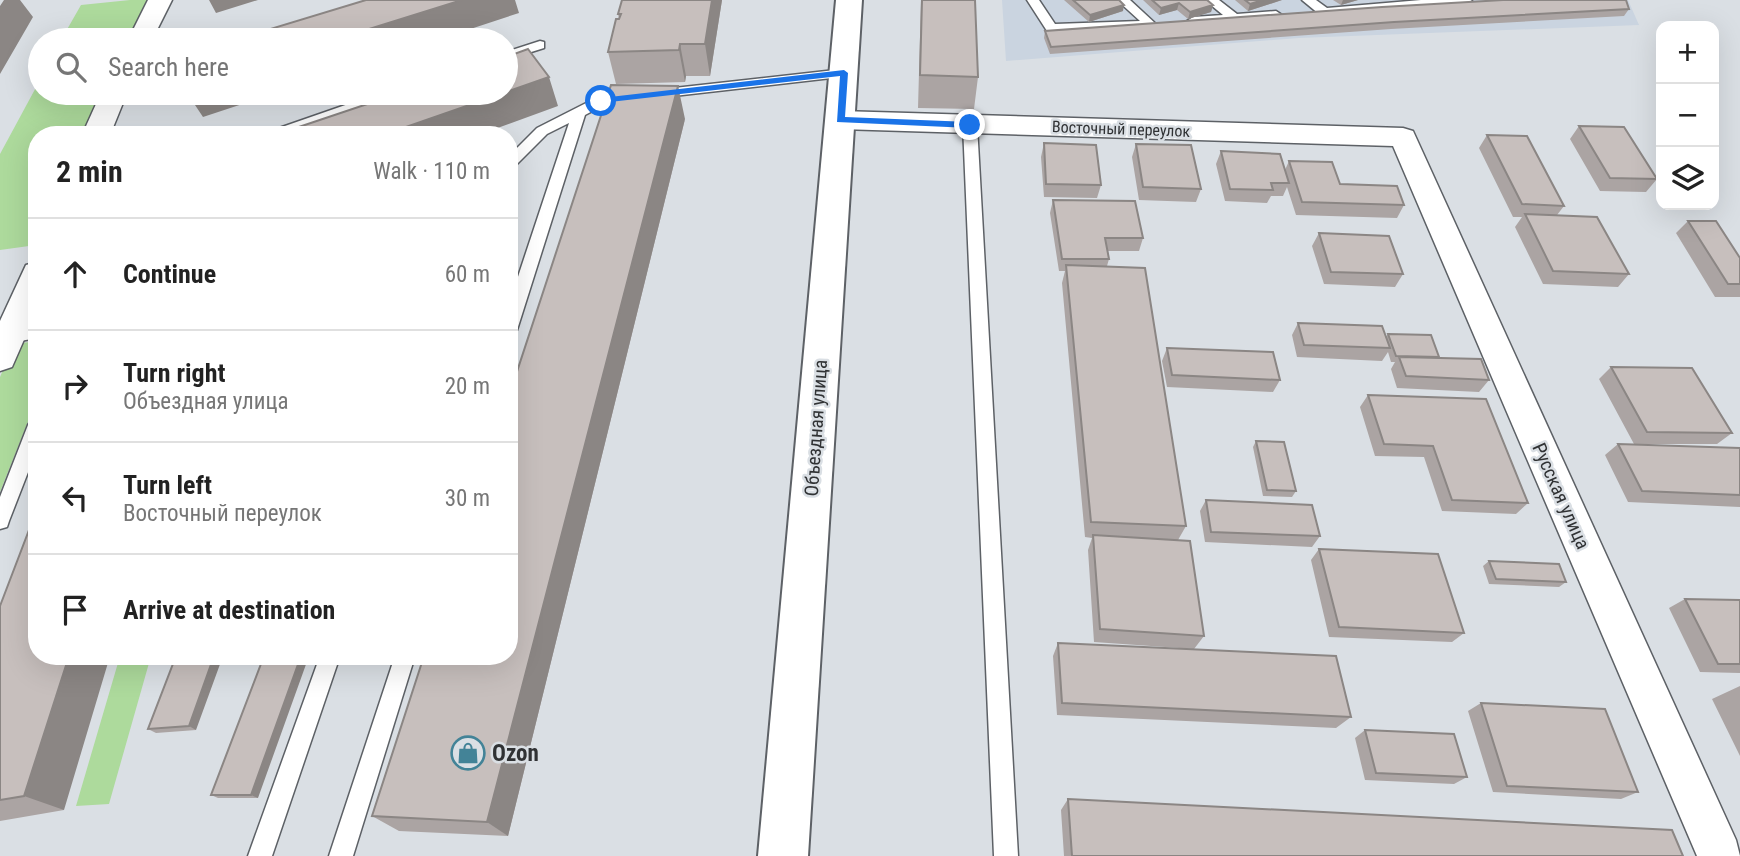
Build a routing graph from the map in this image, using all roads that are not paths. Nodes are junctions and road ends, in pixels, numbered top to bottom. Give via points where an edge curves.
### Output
1 (160, 0) edge
2 (849, 0) edge
3 (1033, 0) edge
4 (1123, 0) edge
5 (1211, 0) edge
6 (1308, 0) edge
7 (1466, 0) edge
8 (1401, 2) edge
9 (1323, 12) junction
10 (1233, 17) junction
11 (1178, 22) edge
12 (1164, 23) edge
13 (1150, 24) junction
14 (146, 28) edge
15 (540, 44) dead end
16 (518, 52) edge
17 (844, 73) junction
18 (109, 105) edge
19 (357, 105) edge
20 (579, 112) junction
21 (841, 120) junction
22 (970, 125) junction
23 (100, 126) edge
24 (293, 126) edge
25 (1402, 137) joint
26 (518, 155) edge
27 (28, 301) edge
28 (518, 302) edge
29 (15, 342) edge
30 (28, 448) edge
31 (0, 521) edge
32 (327, 665) edge
33 (402, 665) edge
34 (260, 856) edge
35 (341, 856) edge
36 (783, 856) edge
37 (1006, 856) edge
38 (1720, 856) edge

1 - 14 street
2 - 17 main road, Объездная улица
3 - 13 lane via 1051,28
4 - 13 lane
5 - 10 lane
6 - 9 lane
7 - 8 lane
8 - 9 lane
9 - 10 lane
10 - 11 lane
12 - 13 lane
15 - 16 lane
17 - 20 lane via 601,101
17 - 21 main road, Объездная улица
18 - 23 street
19 - 24 lane
20 - 26 lane via 542,131
20 - 28 lane
21 - 22 street, Восточный переулок
21 - 36 main road, Объездная улица
22 - 25 street, Восточный переулок
22 - 37 lane
25 - 38 street, Русская улица
27 - 29 street
30 - 31 lane
32 - 34 lane
33 - 35 lane

